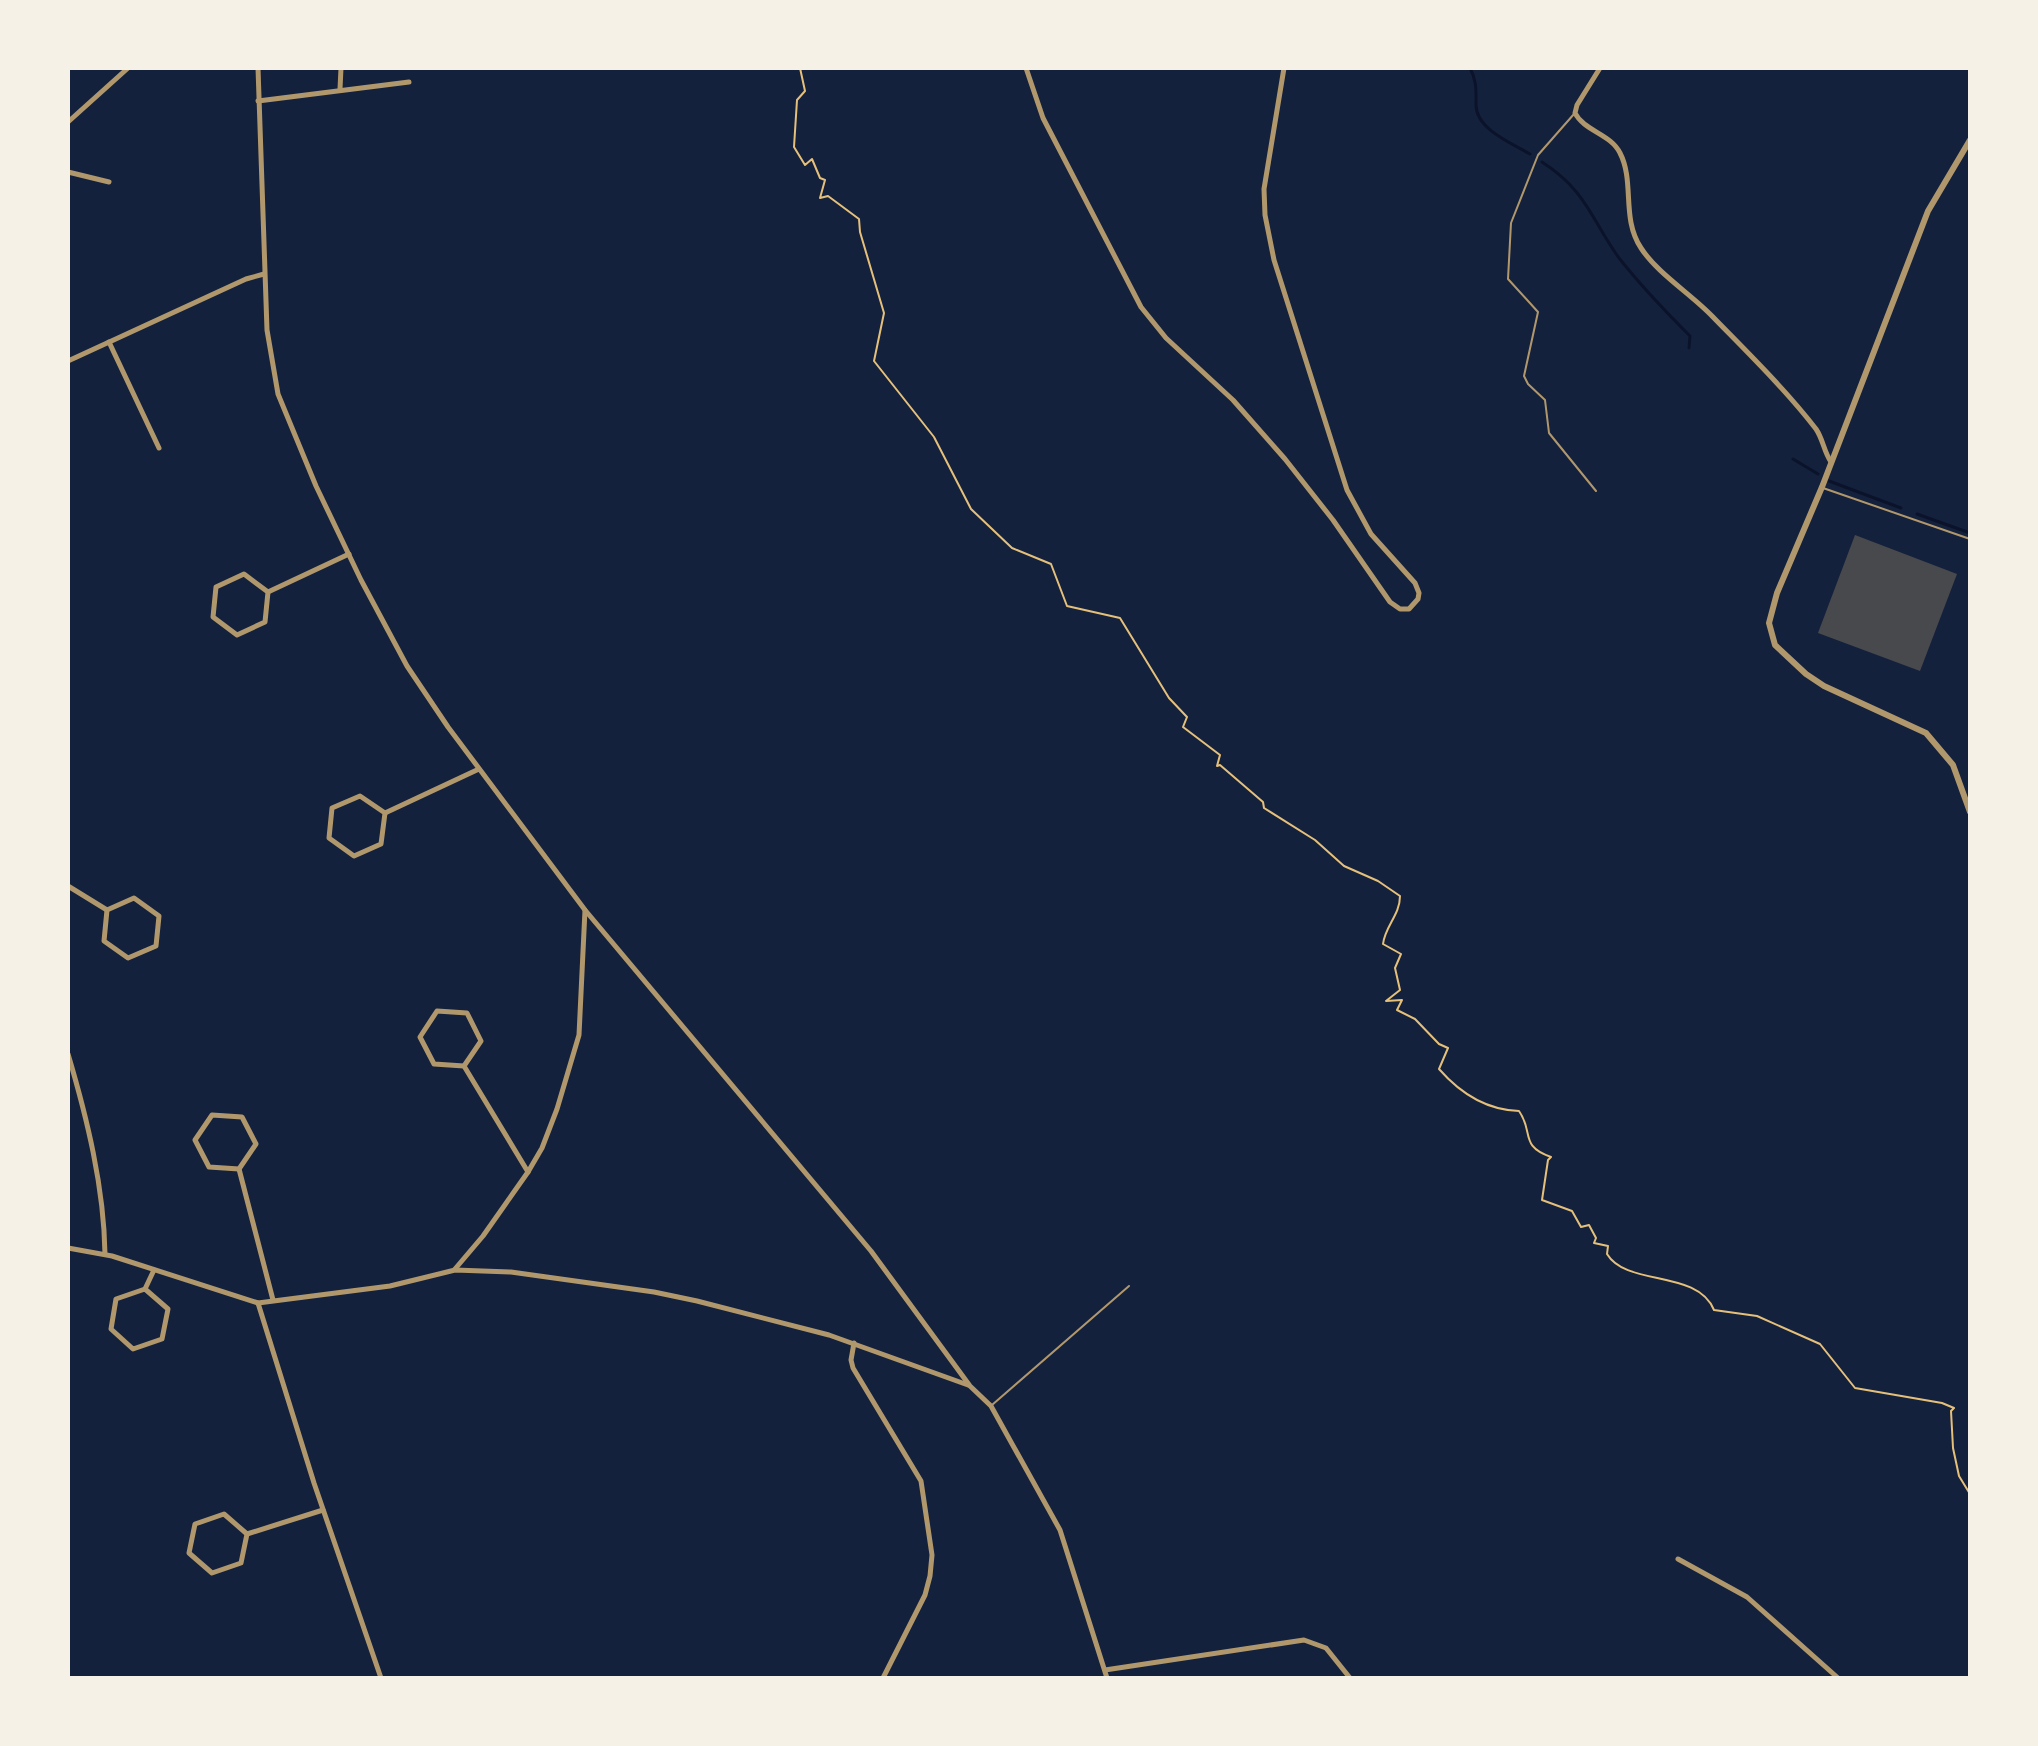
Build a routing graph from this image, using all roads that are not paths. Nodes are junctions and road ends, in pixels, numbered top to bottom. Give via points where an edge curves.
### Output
1 (128, 68) edge
2 (258, 68) edge
3 (341, 68) edge
4 (1026, 68) edge
5 (1284, 68) edge
6 (1600, 68) edge
7 (409, 82) dead end
8 (340, 89) junction
9 (258, 101) junction
10 (1575, 113) junction
11 (68, 122) edge
12 (1970, 140) edge
13 (68, 172) edge
14 (109, 182) dead end
15 (264, 274) junction
16 (109, 342) junction
17 (68, 361) edge
18 (159, 448) dead end
19 (1831, 462) junction
20 (1822, 487) junction
21 (1596, 491) dead end
22 (1970, 539) edge
23 (349, 554) junction
24 (268, 592) junction
25 (479, 769) junction
26 (1970, 812) edge
27 (385, 813) junction
28 (68, 886) edge
29 (107, 910) junction
30 (585, 910) junction
31 (68, 1054) edge
32 (464, 1066) junction
33 (239, 1169) junction
34 (528, 1172) junction
35 (68, 1248) edge
36 (105, 1254) junction
37 (154, 1270) junction
38 (455, 1270) junction
39 (1129, 1286) dead end
40 (145, 1289) junction
41 (273, 1300) junction
42 (258, 1303) junction
43 (854, 1343) junction
44 (970, 1386) junction
45 (991, 1406) junction
46 (323, 1510) junction
47 (247, 1534) junction
48 (1678, 1559) dead end
49 (1105, 1670) junction
50 (381, 1678) edge
51 (883, 1678) edge
52 (1107, 1678) edge
53 (1350, 1678) edge
54 (1838, 1678) edge

1 - 11 street
2 - 9 street
3 - 8 street
4 - 5 street via 1043,118 1149,318 1285,459 1390,602 1409,609 1418,599 1417,586 1371,534 1350,495 1274,260 1264,189
6 - 10 street
7 - 8 street
8 - 9 street
9 - 15 street
10 - 19 street via 1620,152 1630,222 1641,248 1805,416
10 - 21 lane via 1531,169 1512,216 1507,270 1510,283 1538,312 1524,376 1545,400 1549,433
12 - 19 street via 1928,211
13 - 14 street
15 - 16 street
15 - 23 street via 278,394
16 - 17 street
16 - 18 street
19 - 20 street
20 - 22 lane
20 - 26 street via 1773,603 1769,623 1775,645 1824,686 1926,733 1953,765
23 - 24 street
23 - 25 street via 407,666
24 - 24 street via 244,574 216,587 213,617 237,635 265,622
25 - 27 street
25 - 30 street
27 - 27 street via 360,796 332,808 329,838 354,856 381,844
28 - 29 street
29 - 29 street via 104,941 116,950 128,958 156,946 159,916 134,898
30 - 34 street via 577,1047 550,1127
30 - 44 street via 871,1251
31 - 36 street via 92,1152
32 - 32 street via 481,1041 467,1013 437,1011 420,1037 434,1064
32 - 34 street
33 - 33 street via 256,1144 242,1117 212,1115 195,1140 209,1167
33 - 41 street
34 - 38 street
35 - 36 street
36 - 37 street
37 - 40 street
37 - 42 street
38 - 41 street via 390,1286
38 - 43 street via 511,1272 668,1295
39 - 45 lane
40 - 40 street via 116,1299 111,1329 133,1349 162,1339 168,1309
41 - 42 street
42 - 46 street
43 - 44 street
43 - 51 street via 853,1368 921,1481 932,1555 925,1595
44 - 45 street
45 - 49 street via 1060,1530
46 - 47 street
46 - 50 street
47 - 47 street via 224,1514 195,1524 189,1553 212,1573 241,1563
48 - 54 street via 1747,1597
49 - 52 street
49 - 53 street via 1300,1640 1326,1648

